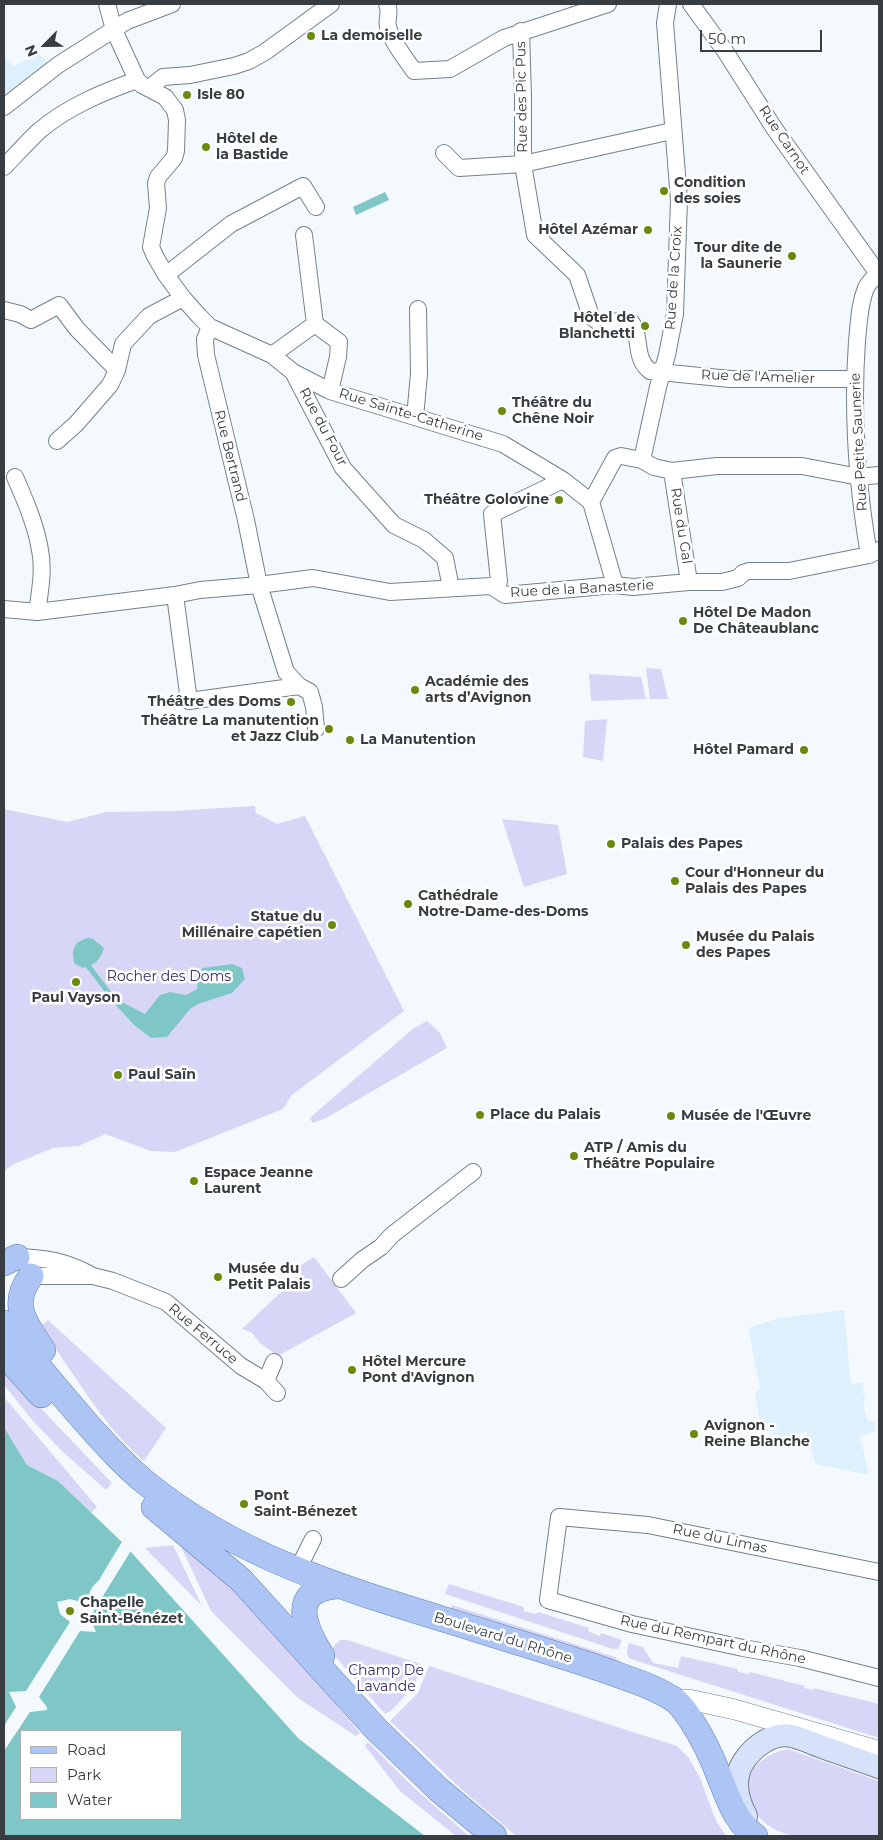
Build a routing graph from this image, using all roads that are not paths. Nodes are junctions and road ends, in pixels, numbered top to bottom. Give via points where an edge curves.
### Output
1 (107, 4) edge
2 (172, 4) edge
3 (331, 4) edge
4 (387, 4) edge
5 (608, 4) edge
6 (668, 4) edge
7 (691, 4) edge
8 (114, 30) junction
9 (521, 31) junction
10 (143, 84) junction
11 (4, 107) edge
12 (672, 131) junction
13 (444, 153) dead end
14 (523, 164) junction
15 (4, 167) edge
16 (316, 207) dead end
17 (304, 235) dead end
18 (166, 275) junction
19 (879, 275) edge
20 (183, 298) junction
21 (418, 309) dead end
22 (4, 310) edge
23 (315, 324) junction
24 (210, 327) junction
25 (272, 355) junction
26 (117, 370) junction
27 (293, 372) junction
28 (663, 373) junction
29 (854, 379) junction
30 (330, 390) junction
31 (415, 417) junction
32 (57, 441) dead end
33 (642, 460) junction
34 (672, 471) junction
35 (879, 475) edge
36 (859, 476) junction
37 (15, 477) dead end
38 (562, 480) junction
39 (591, 502) junction
40 (874, 552) edge
41 (689, 582) junction
42 (259, 585) junction
43 (615, 585) junction
44 (451, 588) junction
45 (497, 588) junction
46 (175, 595) junction
47 (4, 609) edge
48 (37, 612) junction
49 (298, 686) junction
50 (316, 729) dead end
51 (473, 1172) dead end
52 (14, 1262) edge
53 (93, 1276) junction
54 (340, 1279) dead end
55 (4, 1284) edge
56 (4, 1323) edge
57 (4, 1354) edge
58 (274, 1362) dead end
59 (266, 1381) junction
60 (277, 1393) dead end
61 (97, 1434) junction
62 (142, 1489) junction
63 (313, 1539) dead end
64 (297, 1571) junction
65 (879, 1572) edge
66 (336, 1586) junction
67 (548, 1600) joint
68 (308, 1632) junction
69 (879, 1678) edge
70 (343, 1691) junction
71 (675, 1700) junction
72 (879, 1751) edge
73 (879, 1767) edge
74 (494, 1836) edge
75 (754, 1836) edge
76 (765, 1836) edge

1 - 8 street
2 - 8 street via 127,21
3 - 10 street via 249,61 163,77
4 - 9 street via 390,9 388,26 414,71 450,69
5 - 9 street
6 - 12 street, Rue de la Croix via 665,23
7 - 19 street, Rue Carnot
8 - 10 street
8 - 11 street via 58,65
9 - 14 street, Rue des Pic Pus
10 - 15 street via 89,100 62,114
10 - 18 street, Rue Sainte-Catherine via 165,97 183,119 174,158 156,183 158,208 151,247
12 - 14 street
12 - 28 street, Rue de la Croix via 679,200 675,314
13 - 14 street via 459,168
14 - 28 street, Rue des Pic Pus via 535,235 577,275 591,316 597,321 631,322 645,367
16 - 18 street via 304,186 231,224
17 - 23 street
18 - 20 street, Rue Sainte-Catherine
19 - 29 street, Rue Petite Saunerie via 866,288 860,308
20 - 24 street, Rue Sainte-Catherine
20 - 26 street via 150,316 124,344
21 - 31 street via 420,374
22 - 26 street via 31,320 59,305 77,329
23 - 25 street
23 - 30 street via 339,342
24 - 25 street, Rue Sainte-Catherine
24 - 42 street, Rue Bertrand via 205,339 206,355
25 - 27 street, Rue Sainte-Catherine
26 - 32 street via 110,385
27 - 30 street, Rue Sainte-Catherine
27 - 44 street, Rue du Four via 343,468 394,525 424,540 445,558
28 - 29 street, Rue de l'Amelier via 730,379
28 - 33 street, Rue de la Croix
29 - 36 street, Rue Petite Saunerie
30 - 31 street, Rue Sainte-Catherine
31 - 38 street, Rue Sainte-Catherine via 503,444
33 - 34 street via 654,468
33 - 39 street via 618,456
34 - 36 street via 717,466 802,466
34 - 41 street, Rue du Gal
35 - 36 street
36 - 40 street, Rue Petite Saunerie via 863,517
37 - 48 street via 28,506 40,551 41,582
38 - 39 street, Rue Sainte-Catherine
38 - 45 street via 492,514
39 - 43 street
40 - 41 street, Rue de la Banasterie via 789,571 749,571 731,581
41 - 43 street, Rue de la Banasterie
42 - 44 street, Rue de la Banasterie via 313,578 390,592
42 - 46 street, Rue de la Banasterie
42 - 49 street, Rue Bertrand via 286,672
43 - 45 street, Rue de la Banasterie via 505,595
44 - 45 street, Rue de la Banasterie
46 - 48 street, Rue de la Banasterie
46 - 49 street via 189,701
47 - 48 street, Rue de la Banasterie
49 - 50 street, Rue Bertrand via 310,692
51 - 54 street
52 - 53 street, Rue Ferruce
52 - 53 street, Rue Ferruce via 51,1259
52 - 55 main road
52 - 61 main road via 23,1287 19,1302 22,1316
53 - 59 street, Rue Ferruce via 166,1302 241,1366
56 - 61 main road
57 - 62 main road via 116,1474
58 - 59 street
59 - 60 street, Rue Ferruce
61 - 62 main road
62 - 64 main road, Boulevard du Rhône via 227,1537
62 - 70 main road via 242,1580
63 - 64 street
64 - 66 main road, Boulevard du Rhône
64 - 68 main road via 294,1606
65 - 67 street, Rue du Limas via 648,1524 559,1517
66 - 68 main road via 317,1590 306,1601 304,1618
66 - 71 main road, Boulevard du Rhône via 568,1658 644,1684
67 - 69 street, Rue du Rempart du Rhône via 632,1624 800,1658
68 - 70 main road
70 - 74 main road via 375,1728 438,1789
71 - 72 street, Boulevard du Rhône via 733,1708
71 - 75 main road via 696,1727 735,1815
73 - 76 main road via 791,1736 766,1740 754,1748 741,1765 737,1787 739,1803 747,1818

